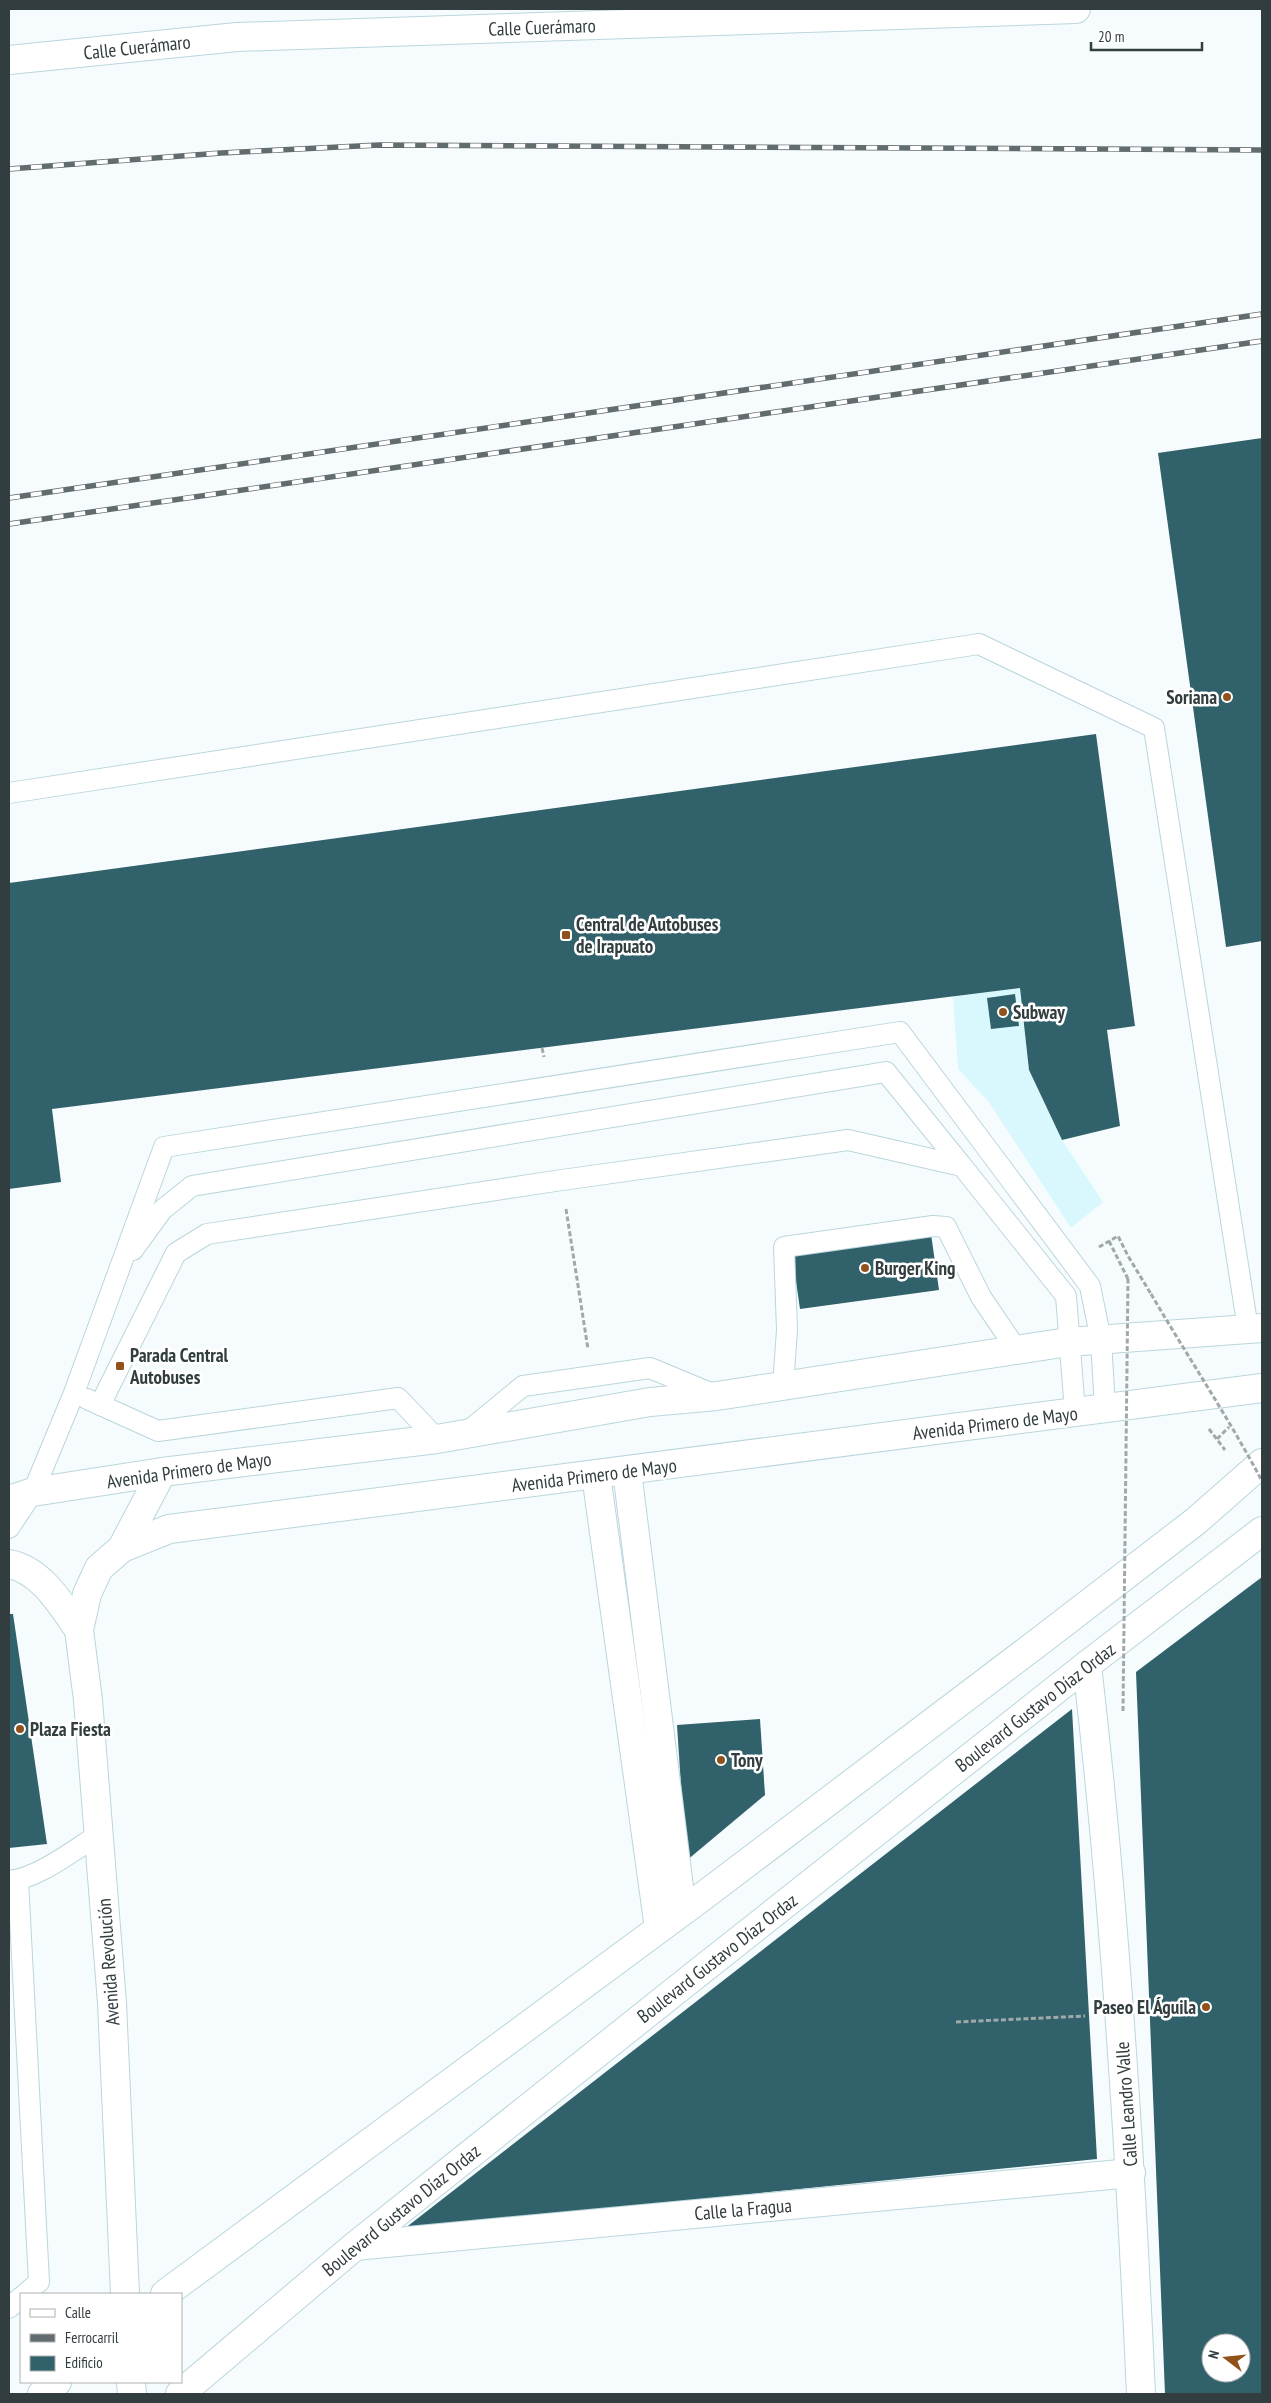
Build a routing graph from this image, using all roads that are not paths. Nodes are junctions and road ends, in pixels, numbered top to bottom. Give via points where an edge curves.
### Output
1 (1039, 9) edge
2 (1076, 9) edge
3 (713, 15) edge
4 (9, 60) edge
5 (9, 793) edge
6 (962, 1166) junction
7 (119, 1270) junction
8 (1255, 1329) edge
9 (1101, 1340) junction
10 (1068, 1342) junction
11 (1017, 1350) junction
12 (783, 1386) junction
13 (1262, 1388) edge
14 (74, 1393) junction
15 (717, 1396) junction
16 (100, 1405) junction
17 (1105, 1408) junction
18 (1074, 1412) junction
19 (468, 1432) junction
20 (437, 1439) junction
21 (1262, 1463) edge
22 (627, 1471) junction
23 (162, 1472) junction
24 (596, 1475) junction
25 (21, 1496) edge
26 (9, 1528) edge
27 (1262, 1531) edge
28 (122, 1548) junction
29 (9, 1564) edge
30 (79, 1630) junction
31 (1087, 1665) junction
32 (98, 1835) junction
33 (13, 1881) edge
34 (682, 1911) junction
35 (659, 1928) junction
36 (1131, 2173) junction
37 (355, 2246) junction
38 (26, 2293) edge
39 (125, 2293) edge
40 (166, 2293) edge
41 (20, 2299) edge
42 (9, 2308) edge
43 (56, 2383) edge
44 (42, 2394) edge
45 (180, 2394) edge
46 (1141, 2394) edge

1 - 2 street, Calle Cuerámaro
1 - 3 street, Calle Cuerámaro
3 - 4 street, Calle Cuerámaro via 237,37
5 - 8 lane via 979,644 1154,728
6 - 7 lane via 886,1072 192,1186 162,1210
6 - 10 lane via 1066,1296
6 - 16 lane via 848,1140 207,1234 176,1253
7 - 9 lane via 164,1147 900,1032 1090,1286
7 - 14 lane
8 - 9 street, Avenida Primero de Mayo
9 - 10 street, Avenida Primero de Mayo
9 - 17 lane
10 - 11 street, Avenida Primero de Mayo
10 - 18 lane
11 - 12 street, Avenida Primero de Mayo
11 - 12 lane via 980,1296 946,1228 934,1226 784,1247 787,1330
12 - 15 street, Avenida Primero de Mayo
13 - 17 street, Avenida Primero de Mayo
14 - 16 lane
14 - 25 lane
15 - 19 street, Avenida Primero de Mayo via 650,1402
15 - 19 lane via 650,1368 523,1386
16 - 20 lane via 158,1431 398,1398
17 - 18 street, Avenida Primero de Mayo
18 - 22 street, Avenida Primero de Mayo
19 - 20 street, Avenida Primero de Mayo
20 - 23 street, Avenida Primero de Mayo
21 - 34 street via 1196,1521
22 - 24 street, Avenida Primero de Mayo
22 - 34 street
23 - 25 street, Avenida Primero de Mayo
23 - 28 street
24 - 28 street, Avenida Primero de Mayo via 169,1529
24 - 35 street
25 - 26 lane
27 - 31 street, Boulevard Gustavo Díaz Ordaz
28 - 30 street, Avenida Primero de Mayo via 99,1568 87,1594
29 - 30 street via 20,1566 54,1593
30 - 32 street, Avenida Revolución via 88,1700
31 - 36 street, Calle Leandro Valle via 1104,1811
31 - 37 street, Boulevard Gustavo Díaz Ordaz
32 - 33 lane via 42,1869
32 - 39 street, Avenida Revolución via 112,2003
33 - 38 lane via 39,2282
34 - 35 street
35 - 40 street
36 - 37 street, Calle la Fragua
36 - 46 street, Calle Leandro Valle
37 - 45 street, Boulevard Gustavo Díaz Ordaz
41 - 42 lane
43 - 44 street

